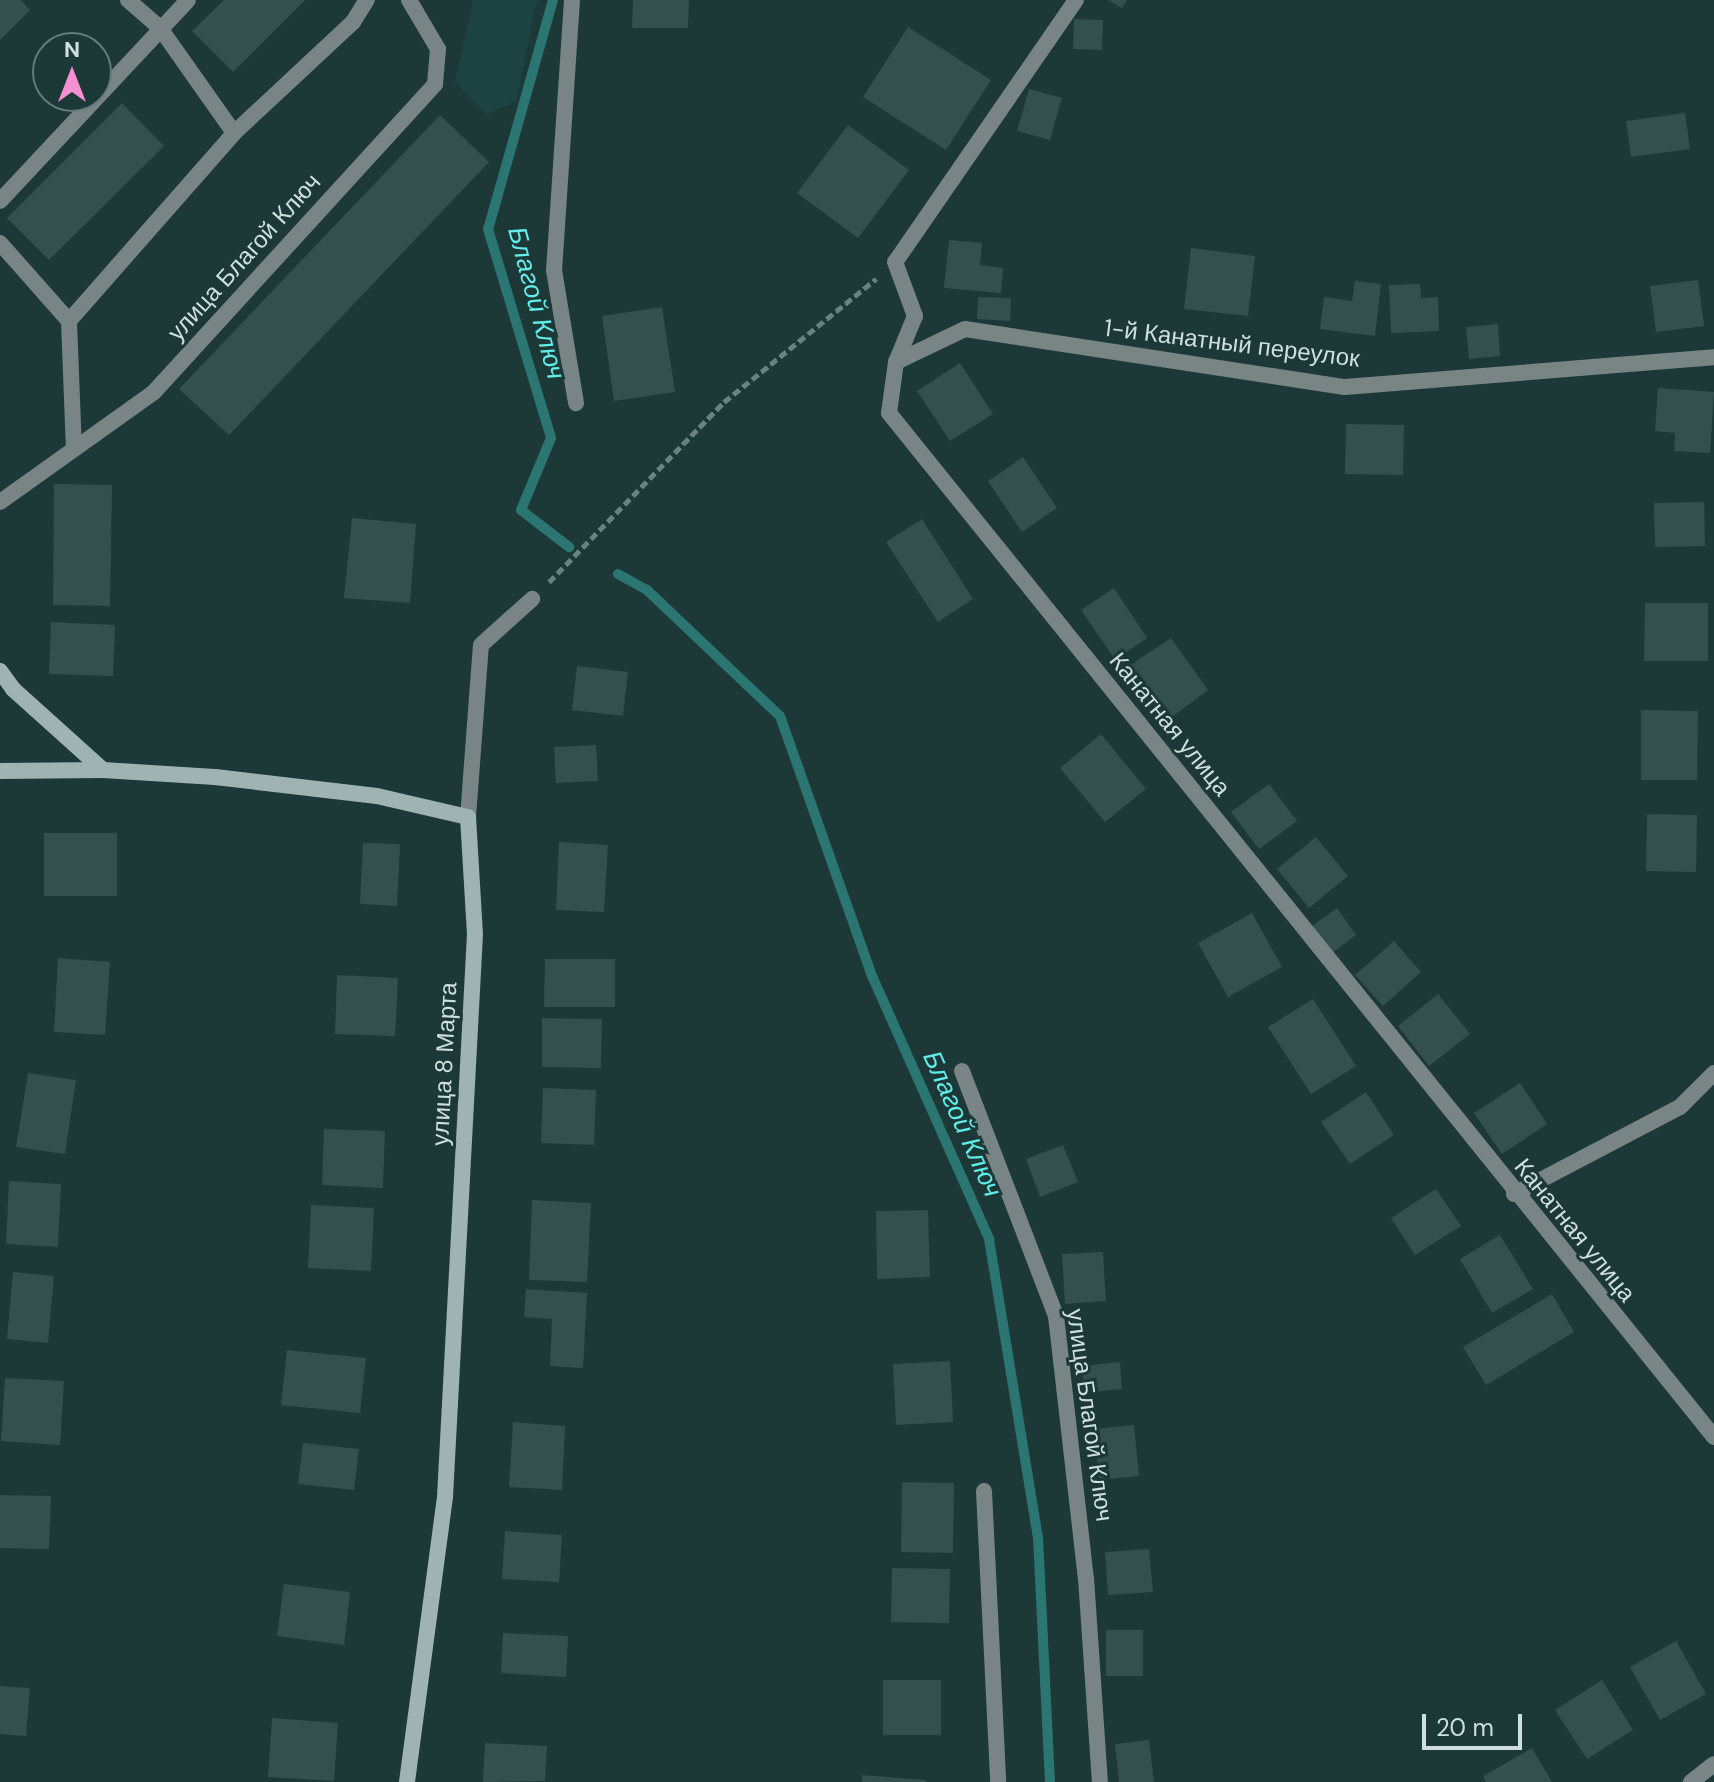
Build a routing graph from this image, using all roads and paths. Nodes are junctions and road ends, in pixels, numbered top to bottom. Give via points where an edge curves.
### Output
1 (128, 0) edge
2 (188, 0) edge
3 (367, 0) edge
4 (409, 0) edge
5 (572, 0) edge
6 (1076, 0) edge
7 (160, 28) junction
8 (234, 133) junction
9 (0, 201) edge
10 (0, 243) edge
11 (895, 262) junction
12 (69, 321) junction
13 (1714, 357) edge
14 (896, 362) junction
15 (576, 403) dead end
16 (74, 449) junction
17 (0, 502) edge
18 (532, 599) joint
19 (0, 671) edge
20 (103, 770) junction
21 (0, 771) edge
22 (468, 817) junction
23 (962, 1071) dead end
24 (1714, 1073) edge
25 (1514, 1194) junction
26 (1714, 1437) edge
27 (984, 1491) dead end
28 (1714, 1764) edge
29 (407, 1782) edge
30 (998, 1782) edge
31 (1100, 1782) edge
32 (1691, 1782) edge

1 - 7 street
2 - 7 street
3 - 8 street via 353,22
4 - 16 street, улица Благой Ключ via 438,49 435,84 154,392
5 - 15 street via 554,270
6 - 11 street
7 - 8 street
7 - 9 street
8 - 12 street
10 - 12 street
11 - 14 street, Канатная улица via 915,316
11 - 18 path via 724,402
12 - 16 street
13 - 14 street, 1-й Канатный переулок via 1345,387 965,329
14 - 25 street, Канатная улица via 889,413
16 - 17 street, улица Благой Ключ
18 - 22 street via 481,645
19 - 20 street
20 - 21 street
20 - 22 street via 377,796
22 - 29 street, улица 8 Марта via 475,864 475,934 445,1497
23 - 31 street, улица Благой Ключ via 1056,1316 1086,1578
24 - 25 street via 1680,1107
25 - 26 street, Канатная улица
27 - 30 street
28 - 32 street

